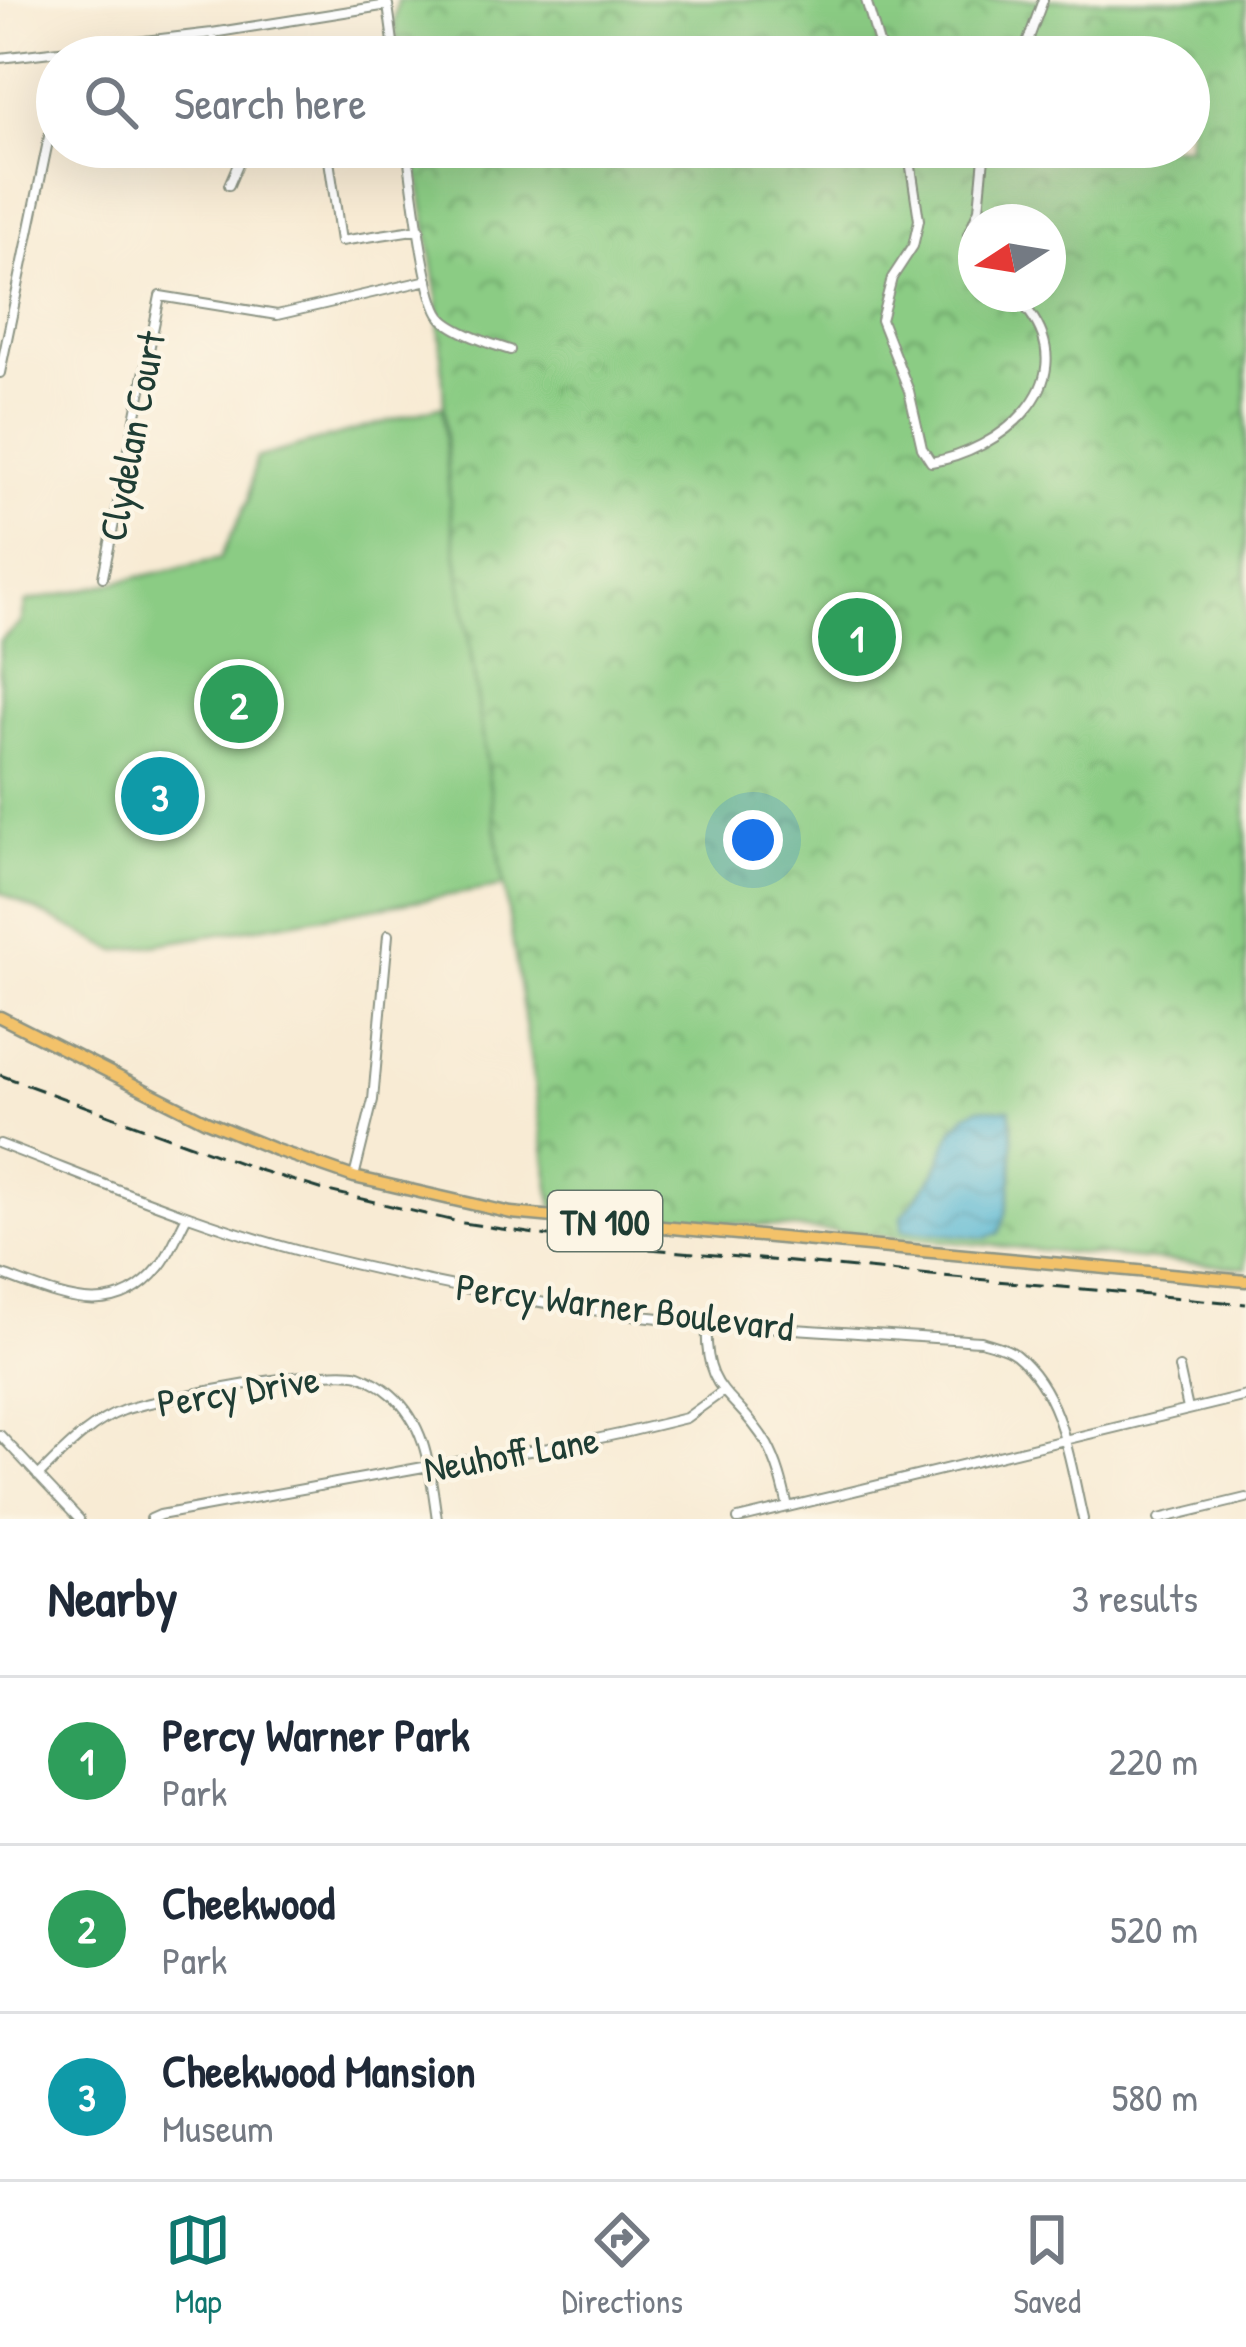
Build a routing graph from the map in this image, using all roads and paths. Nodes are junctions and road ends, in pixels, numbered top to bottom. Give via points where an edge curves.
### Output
1 (866, 0) edge
2 (1043, 0) edge
3 (390, 2) edge
4 (212, 33) junction
5 (191, 36) edge
6 (213, 36) edge
7 (393, 36) edge
8 (877, 36) edge
9 (1030, 36) edge
10 (36, 56) edge
11 (0, 58) edge
12 (43, 168) edge
13 (236, 168) edge
14 (330, 168) edge
15 (410, 168) edge
16 (911, 168) edge
17 (983, 168) edge
18 (229, 185) dead end
19 (979, 204) edge
20 (420, 229) junction
21 (428, 280) junction
22 (1030, 312) edge
23 (510, 350) dead end
24 (0, 374) edge
25 (103, 577) dead end
26 (388, 935) dead end
27 (0, 1017) edge
28 (0, 1144) edge
29 (354, 1177) junction
30 (187, 1216) junction
31 (0, 1274) edge
32 (1246, 1281) edge
33 (707, 1321) junction
34 (1179, 1368) dead end
35 (722, 1392) junction
36 (1246, 1396) edge
37 (1188, 1409) junction
38 (0, 1435) edge
39 (1064, 1440) junction
40 (429, 1466) junction
41 (38, 1476) junction
42 (1246, 1498) edge
43 (788, 1507) junction
44 (79, 1519) edge
45 (151, 1519) edge
46 (437, 1519) edge
47 (737, 1519) edge
48 (1083, 1519) edge
49 (1159, 1519) edge

1 - 8 street
2 - 9 street
3 - 4 street
3 - 7 street
4 - 5 street
4 - 6 street
10 - 11 street
12 - 24 street
13 - 18 street
14 - 20 street via 341,241
15 - 20 street
16 - 22 street via 919,220 881,320 931,462 971,452 1033,405 1047,359
17 - 19 street
20 - 21 street
21 - 23 street via 440,317
21 - 25 street, Clydelan Court via 277,315 160,296
26 - 29 street via 373,1100
27 - 29 main road, TN 100 via 206,1121
28 - 30 street, Percy Warner Boulevard
29 - 32 main road, TN 100 via 511,1213
30 - 31 street via 160,1266 132,1292 105,1301 79,1302
30 - 33 street, Percy Warner Boulevard via 445,1285
33 - 35 street via 711,1372
33 - 39 street, Percy Warner Boulevard via 981,1341 1012,1351 1053,1404
34 - 37 street
35 - 40 street, Neuhoff Lane via 686,1418
35 - 43 street via 766,1443
36 - 37 street
37 - 39 street
38 - 41 street
39 - 43 street
39 - 48 street, Percy Warner Boulevard
40 - 41 street, Percy Drive via 412,1416 388,1391 357,1375 326,1373 123,1411 86,1430
40 - 45 street, Neuhoff Lane
40 - 46 street, Percy Drive
41 - 44 street
42 - 49 street
43 - 47 street

